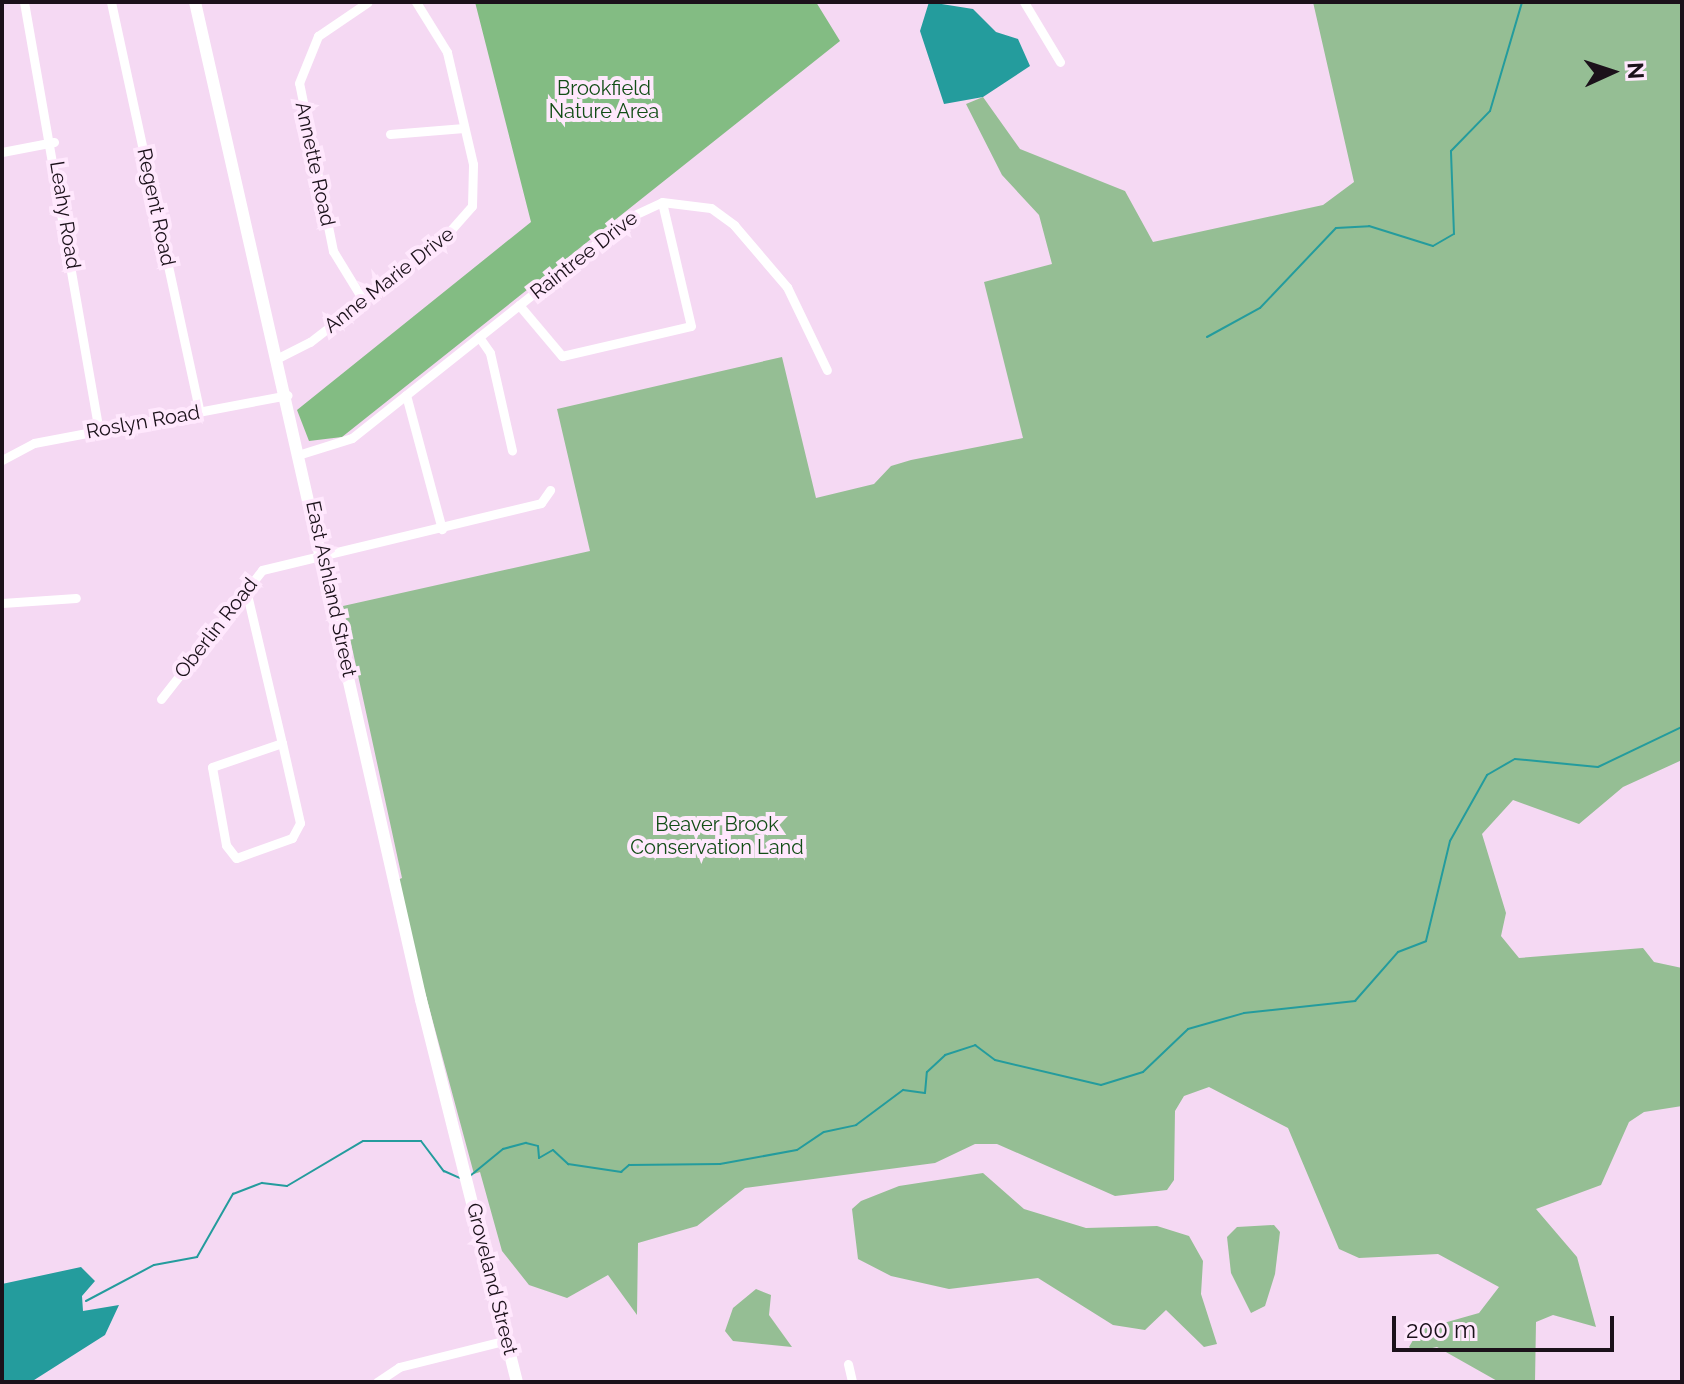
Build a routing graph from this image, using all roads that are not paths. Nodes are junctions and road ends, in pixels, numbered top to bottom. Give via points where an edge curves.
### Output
1 (24, 2) edge
2 (111, 2) edge
3 (195, 2) edge
4 (368, 2) edge
5 (416, 2) edge
6 (1024, 2) edge
7 (1060, 62) dead end
8 (464, 128) junction
9 (390, 134) dead end
10 (54, 142) junction
11 (2, 152) edge
12 (662, 202) junction
13 (363, 300) junction
14 (519, 305) junction
15 (479, 337) junction
16 (278, 358) junction
17 (827, 370) dead end
18 (287, 395) junction
19 (406, 395) junction
20 (200, 412) junction
21 (99, 430) junction
22 (512, 451) dead end
23 (301, 454) junction
24 (2, 460) edge
25 (550, 490) dead end
26 (442, 529) junction
27 (323, 552) junction
28 (246, 590) junction
29 (76, 598) dead end
30 (2, 603) edge
31 (161, 699) dead end
32 (282, 743) junction
33 (467, 1178) joint
34 (507, 1340) junction
35 (848, 1364) dead end
36 (377, 1382) edge
37 (517, 1382) edge
38 (852, 1382) edge

1 - 10 street, Leahy Road
2 - 20 street, Regent Road
3 - 16 main road, East Ashland Street
4 - 13 street, Annette Road via 318,36 305,54 299,83 333,251
5 - 8 street, Anne Marie Drive via 440,34
6 - 7 street
8 - 9 street
8 - 13 street, Anne Marie Drive via 476,185 472,206 450,233
10 - 11 street
10 - 21 street, Leahy Road
12 - 14 street, Raintree Drive via 630,217
12 - 14 street via 691,326 562,356
12 - 17 street, Raintree Drive via 711,208 734,225 787,287
13 - 16 street, Anne Marie Drive
14 - 15 street, Raintree Drive
15 - 19 street, Raintree Drive
15 - 22 street via 490,353
16 - 18 main road, East Ashland Street
18 - 20 street, Roslyn Road
18 - 23 main road, East Ashland Street
19 - 23 street, Raintree Drive via 352,438
19 - 26 street
20 - 21 street, Roslyn Road
21 - 24 street, Roslyn Road via 34,443
23 - 27 main road, East Ashland Street
25 - 26 street, Oberlin Road via 541,503
26 - 27 street, Oberlin Road
27 - 28 street, Oberlin Road via 270,566
27 - 33 main road, East Ashland Street
28 - 31 street, Oberlin Road
28 - 32 street
29 - 30 street
32 - 32 street via 298,832 236,858 226,845 212,767
33 - 34 main road, Groveland Street
34 - 36 street via 399,1367
34 - 37 main road, Groveland Street
35 - 38 street

